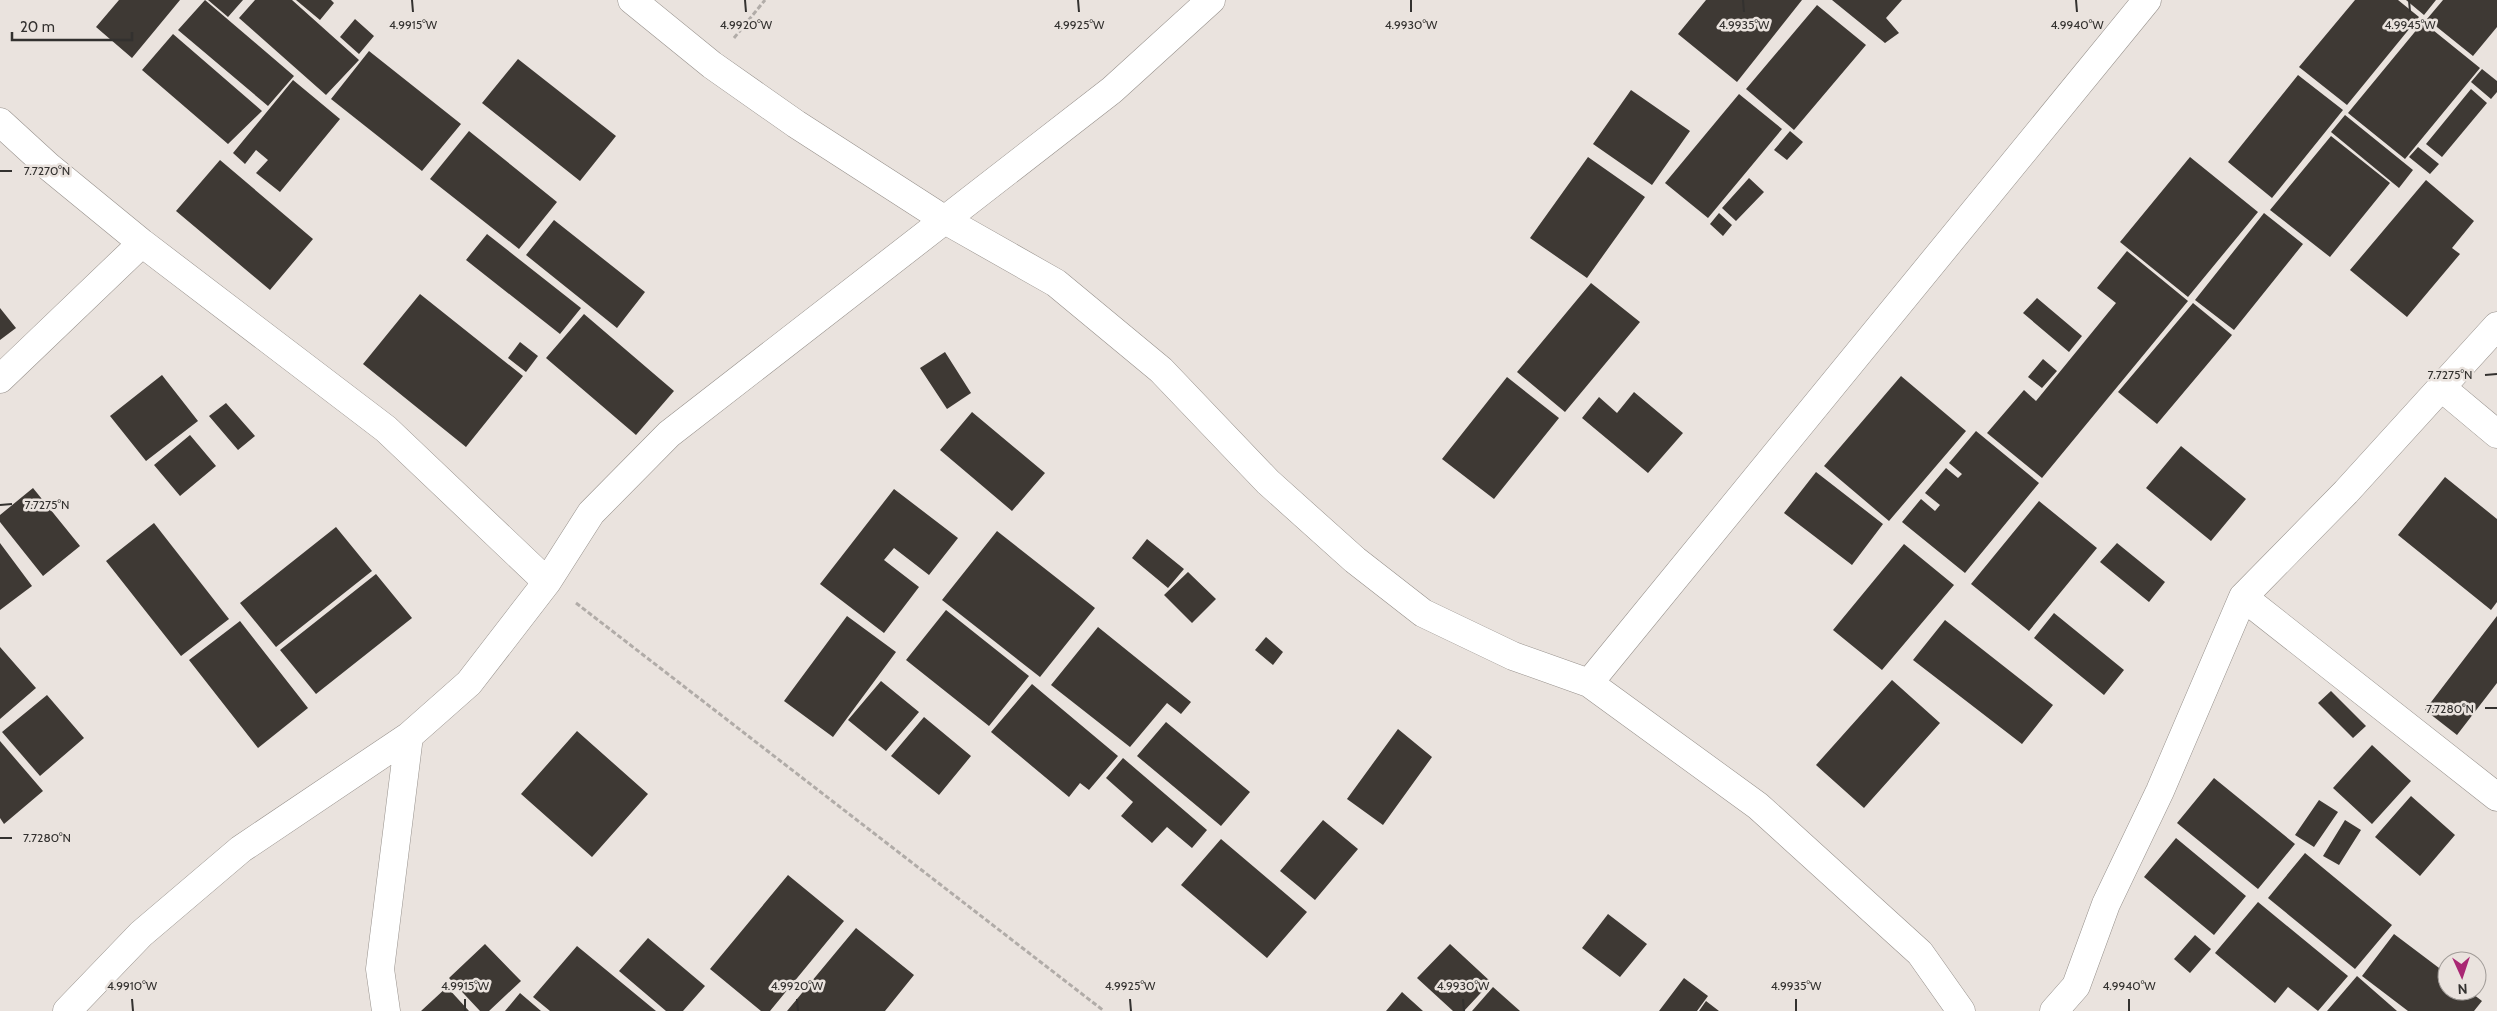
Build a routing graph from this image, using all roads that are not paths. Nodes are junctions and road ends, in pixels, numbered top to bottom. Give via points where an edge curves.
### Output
1 (632, 0) edge
2 (1211, 0) edge
3 (2147, 0) edge
4 (0, 122) edge
5 (945, 220) junction
6 (142, 243) junction
7 (2497, 326) edge
8 (0, 379) edge
9 (2442, 388) junction
10 (2497, 434) edge
11 (547, 582) junction
12 (2243, 597) junction
13 (1589, 683) junction
14 (409, 736) junction
15 (2497, 796) edge
16 (67, 1011) edge
17 (386, 1011) edge
18 (1961, 1011) edge
19 (2054, 1011) edge

1 - 5 street via 712,64 796,124
2 - 5 street via 1112,90
3 - 13 street
4 - 6 street
5 - 11 street via 669,434 591,513
5 - 13 street via 1063,290 1160,370 1289,501 1355,560 1423,613 1513,656
6 - 8 street
6 - 11 street via 386,428
7 - 9 street
9 - 10 street
9 - 12 street
11 - 14 street via 469,683
12 - 15 street
12 - 19 street via 2160,791 2106,904 2076,986
13 - 18 street via 1758,806 1920,953
14 - 16 street via 240,848 140,934
14 - 17 street via 380,969

